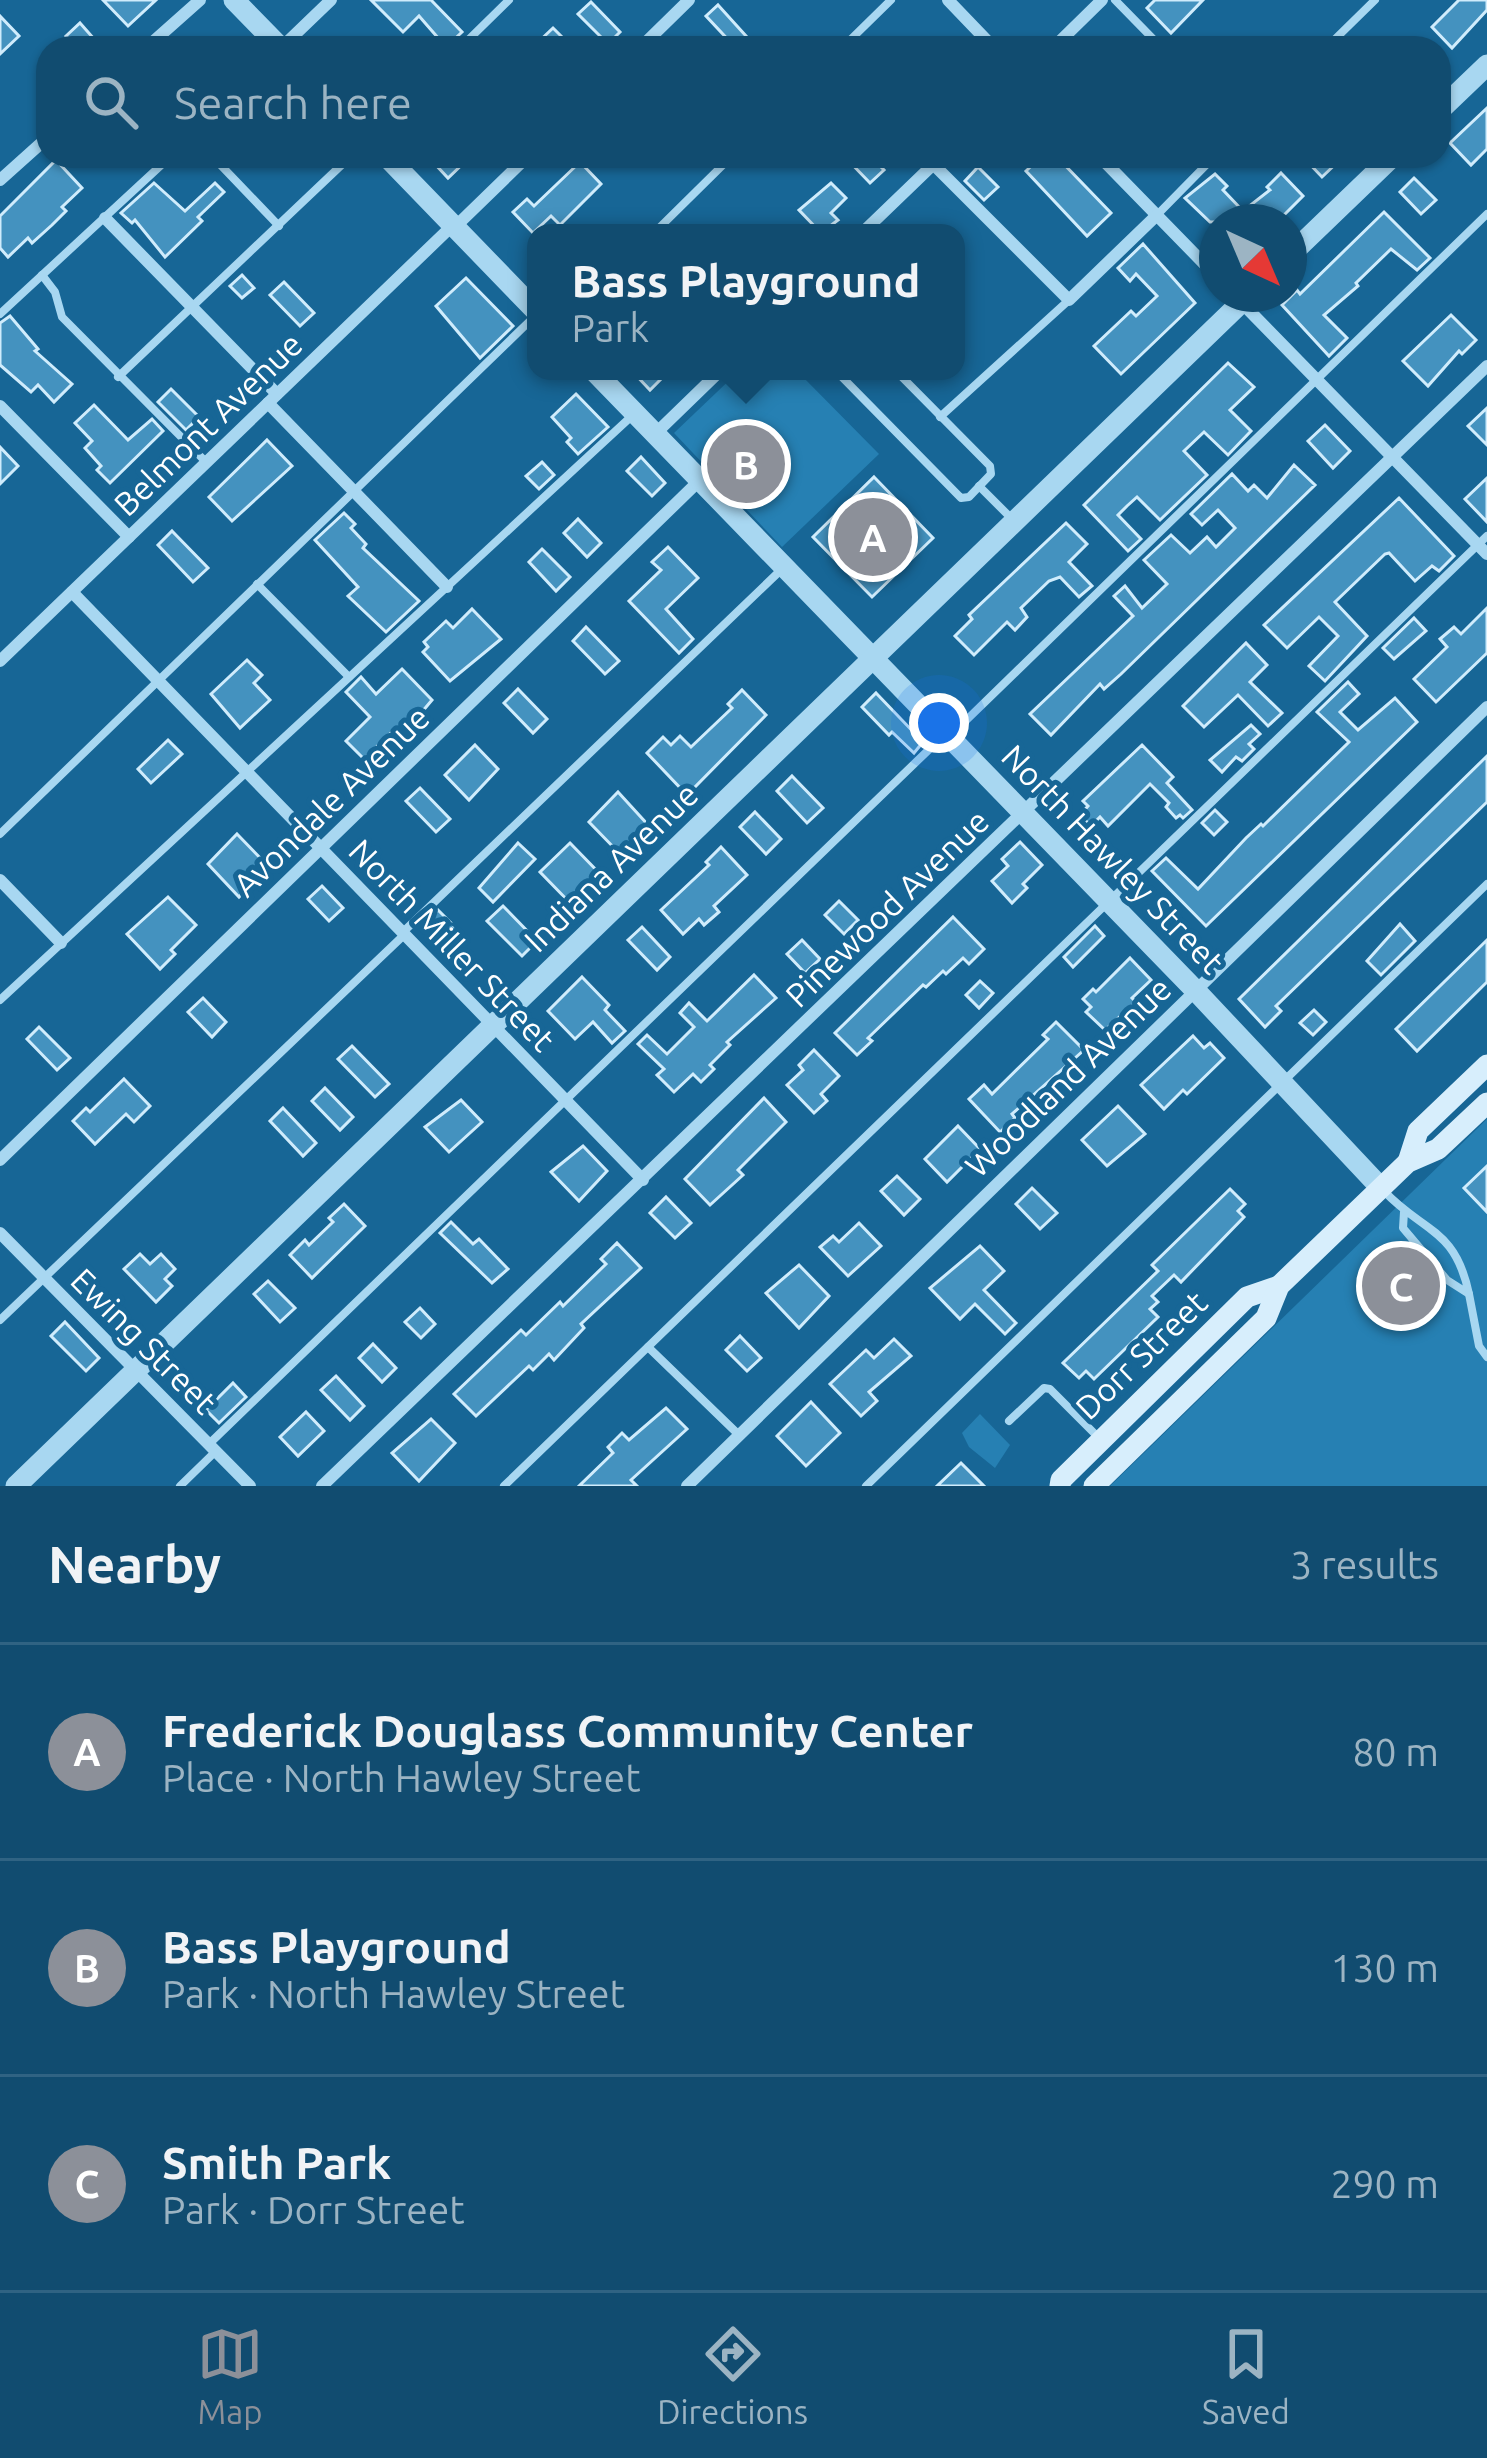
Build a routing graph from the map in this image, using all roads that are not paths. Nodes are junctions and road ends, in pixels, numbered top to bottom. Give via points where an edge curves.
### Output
1 (200, 0) edge
2 (234, 0) edge
3 (331, 0) edge
4 (508, 0) edge
5 (689, 0) edge
6 (892, 0) edge
7 (948, 0) edge
8 (1102, 0) edge
9 (1115, 0) edge
10 (1376, 0) edge
11 (160, 36) edge
12 (269, 36) edge
13 (294, 36) edge
14 (472, 36) edge
15 (652, 36) edge
16 (854, 36) edge
17 (982, 36) edge
18 (1064, 36) edge
19 (1150, 36) edge
20 (1338, 36) edge
21 (1487, 65) edge
22 (1451, 100) edge
23 (36, 147) edge
24 (158, 168) edge
25 (223, 168) edge
26 (338, 168) edge
27 (398, 168) edge
28 (515, 168) edge
29 (720, 168) edge
30 (929, 168) edge
31 (944, 168) edge
32 (1111, 168) edge
33 (1203, 168) edge
34 (1381, 168) edge
35 (0, 180) edge
36 (1487, 214) edge
37 (1156, 215) junction
38 (105, 218) junction
39 (663, 224) edge
40 (871, 224) edge
41 (279, 226) junction
42 (454, 226) junction
43 (1307, 239) edge
44 (1199, 259) edge
45 (42, 275) junction
46 (1069, 301) junction
47 (527, 303) edge
48 (192, 308) junction
49 (1227, 312) edge
50 (1255, 312) edge
51 (0, 314) edge
52 (527, 322) edge
53 (1487, 366) edge
54 (118, 377) junction
55 (603, 380) edge
56 (711, 380) edge
57 (845, 380) edge
58 (905, 380) edge
59 (1316, 380) junction
60 (272, 399) junction
61 (0, 406) edge
62 (635, 413) junction
63 (940, 417) junction
64 (656, 434) junction
65 (1393, 457) junction
66 (206, 463) junction
67 (700, 481) junction
68 (979, 486) junction
69 (355, 493) junction
70 (1016, 522) junction
71 (129, 537) junction
72 (1484, 545) edge
73 (784, 567) junction
74 (256, 584) junction
75 (447, 587) junction
76 (72, 592) junction
77 (874, 660) junction
78 (0, 661) edge
79 (349, 677) junction
80 (157, 681) junction
81 (1487, 706) edge
82 (947, 735) junction
83 (248, 773) junction
84 (1024, 815) junction
85 (0, 834) edge
86 (322, 850) junction
87 (0, 880) edge
88 (1487, 884) edge
89 (1110, 902) junction
90 (403, 934) junction
91 (61, 943) junction
92 (1196, 991) junction
93 (0, 1000) edge
94 (493, 1027) junction
95 (1487, 1065) edge
96 (1280, 1082) junction
97 (566, 1101) junction
98 (1487, 1102) edge
99 (0, 1160) edge
100 (1408, 1162) junction
101 (643, 1180) junction
102 (1381, 1188) junction
103 (1404, 1212) junction
104 (0, 1233) edge
105 (44, 1278) junction
106 (1279, 1286) junction
107 (1468, 1294) junction
108 (1487, 1310) edge
109 (0, 1320) edge
110 (1474, 1322) junction
111 (649, 1347) junction
112 (1487, 1358) edge
113 (136, 1370) junction
114 (1009, 1421) dead end
115 (739, 1435) junction
116 (1101, 1440) junction
117 (212, 1448) junction
118 (16, 1486) edge
119 (180, 1486) edge
120 (250, 1486) edge
121 (322, 1486) edge
122 (504, 1486) edge
123 (687, 1486) edge
124 (866, 1486) edge
125 (1060, 1486) edge
126 (1094, 1486) edge

1 - 11 street
2 - 12 street
3 - 13 street
4 - 14 lane
5 - 15 street
6 - 16 lane
7 - 17 street
8 - 18 street
9 - 19 lane
10 - 20 lane
21 - 22 street
23 - 35 street
24 - 38 lane
25 - 41 lane
26 - 41 lane
27 - 42 street
28 - 42 street, Belmont Avenue
29 - 39 lane
30 - 40 street
31 - 46 street
32 - 37 street
33 - 37 lane
34 - 43 street
36 - 59 lane
37 - 44 street
37 - 46 street
38 - 45 lane
38 - 48 street
41 - 48 lane
42 - 47 street
42 - 60 street, Belmont Avenue
45 - 51 lane
45 - 54 lane via 62,317
46 - 63 lane
48 - 54 lane
48 - 60 street
49 - 70 street, Indiana Avenue
50 - 59 street
52 - 69 lane
53 - 65 street, Pinewood Avenue
54 - 66 lane
55 - 62 street, North Hawley Street
56 - 64 street
57 - 68 lane via 961,498
58 - 63 lane
59 - 65 street
59 - 82 lane
60 - 66 street, Belmont Avenue
60 - 69 street
61 - 71 street
62 - 64 street, North Hawley Street
62 - 75 lane
63 - 68 lane via 990,466
64 - 67 street, North Hawley Street
65 - 72 street
65 - 84 street, Pinewood Avenue
66 - 71 street, Belmont Avenue
67 - 73 street, North Hawley Street
67 - 86 street, Avondale Avenue
68 - 70 lane
69 - 74 lane
69 - 75 street
70 - 77 street, Indiana Avenue
71 - 76 street, Belmont Avenue
72 - 89 lane
73 - 77 street, North Hawley Street
73 - 90 lane
74 - 79 lane
74 - 80 lane
75 - 79 lane
76 - 78 street, Belmont Avenue
76 - 80 street, North Miller Street
77 - 82 street, North Hawley Street
77 - 94 street, Indiana Avenue
79 - 83 lane
80 - 83 street, North Miller Street
80 - 85 lane
81 - 92 street, Woodland Avenue
82 - 84 street, North Hawley Street
82 - 97 lane
83 - 86 street, North Miller Street
83 - 91 lane
84 - 89 street, North Hawley Street
84 - 101 street, Pinewood Avenue
86 - 90 street, North Miller Street
86 - 99 street, Avondale Avenue
87 - 91 street
88 - 96 lane
89 - 92 street, North Hawley Street
89 - 111 lane
90 - 94 street, North Miller Street
90 - 105 lane
91 - 93 lane
92 - 96 street, North Hawley Street
92 - 115 street, Woodland Avenue
94 - 97 street, North Miller Street
94 - 113 street, Indiana Avenue
95 - 100 main road, Dorr Street via 1418,1131
96 - 102 street, North Hawley Street
96 - 124 lane
97 - 101 street, North Miller Street
97 - 117 lane
98 - 100 main road, Dorr Street via 1438,1149
100 - 102 main road, Dorr Street
101 - 121 street, Pinewood Avenue
102 - 103 lane
102 - 106 main road, Dorr Street
103 - 107 lane via 1403,1228
103 - 107 lane via 1419,1216 1454,1251
104 - 105 street, Ewing Street
105 - 109 lane
105 - 113 street, Ewing Street
106 - 116 main road, Dorr Street via 1247,1297
106 - 126 main road, Dorr Street via 1266,1318
107 - 110 lane
108 - 110 lane
110 - 112 lane
111 - 115 lane
111 - 122 lane
113 - 117 street, Ewing Street
113 - 118 street, Indiana Avenue
114 - 116 lane via 1050,1389
115 - 123 street, Woodland Avenue
116 - 125 main road, Dorr Street
117 - 119 lane
117 - 120 street, Ewing Street

